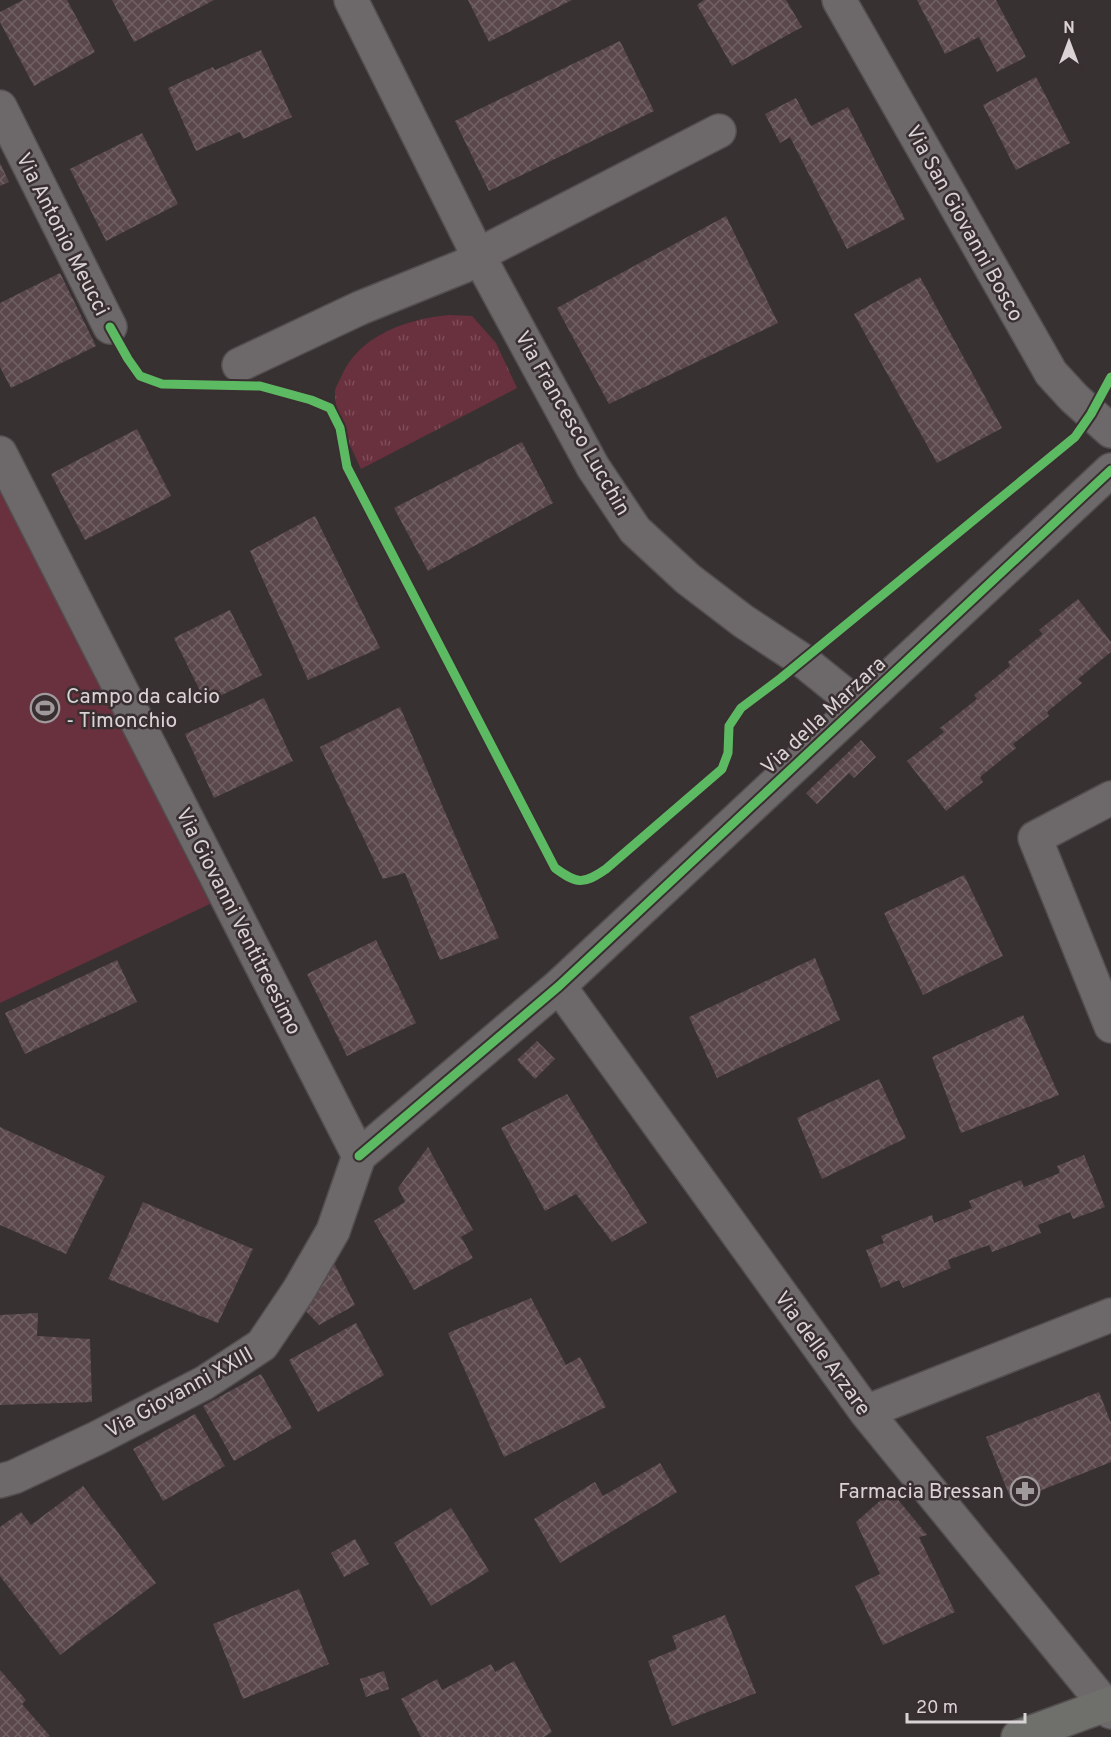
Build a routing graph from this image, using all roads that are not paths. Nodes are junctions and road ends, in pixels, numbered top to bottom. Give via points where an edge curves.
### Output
1 (351, 0) edge
2 (839, 0) edge
3 (0, 107) edge
4 (719, 131) dead end
5 (478, 255) junction
6 (110, 327) dead end
7 (239, 364) dead end
8 (1111, 431) edge
9 (0, 453) edge
10 (1111, 470) edge
11 (859, 706) junction
12 (1111, 798) edge
13 (559, 986) junction
14 (1111, 1026) edge
15 (359, 1156) junction
16 (1111, 1316) edge
17 (866, 1412) junction
18 (0, 1481) edge
19 (1109, 1706) edge
20 (1018, 1737) edge

1 - 5 street, Via Francesco Lucchin
2 - 8 street, Via San Giovanni Bosco via 1051,373
3 - 6 street, Via Antonio Meucci
4 - 5 street
5 - 7 street via 464,266 360,308
5 - 11 street, Via Francesco Lucchin via 593,467 635,530 688,579
9 - 15 street, Via Giovanni Ventitreesimo
10 - 11 street, Via della Marzara
11 - 13 street, Via della Marzara
12 - 14 street via 1035,838
13 - 15 street
13 - 17 street, Via delle Arzare
15 - 18 street, Via Giovanni XXIII via 333,1231 262,1345 204,1383 97,1438
16 - 17 street
17 - 19 street, Via delle Arzare
19 - 20 main road

